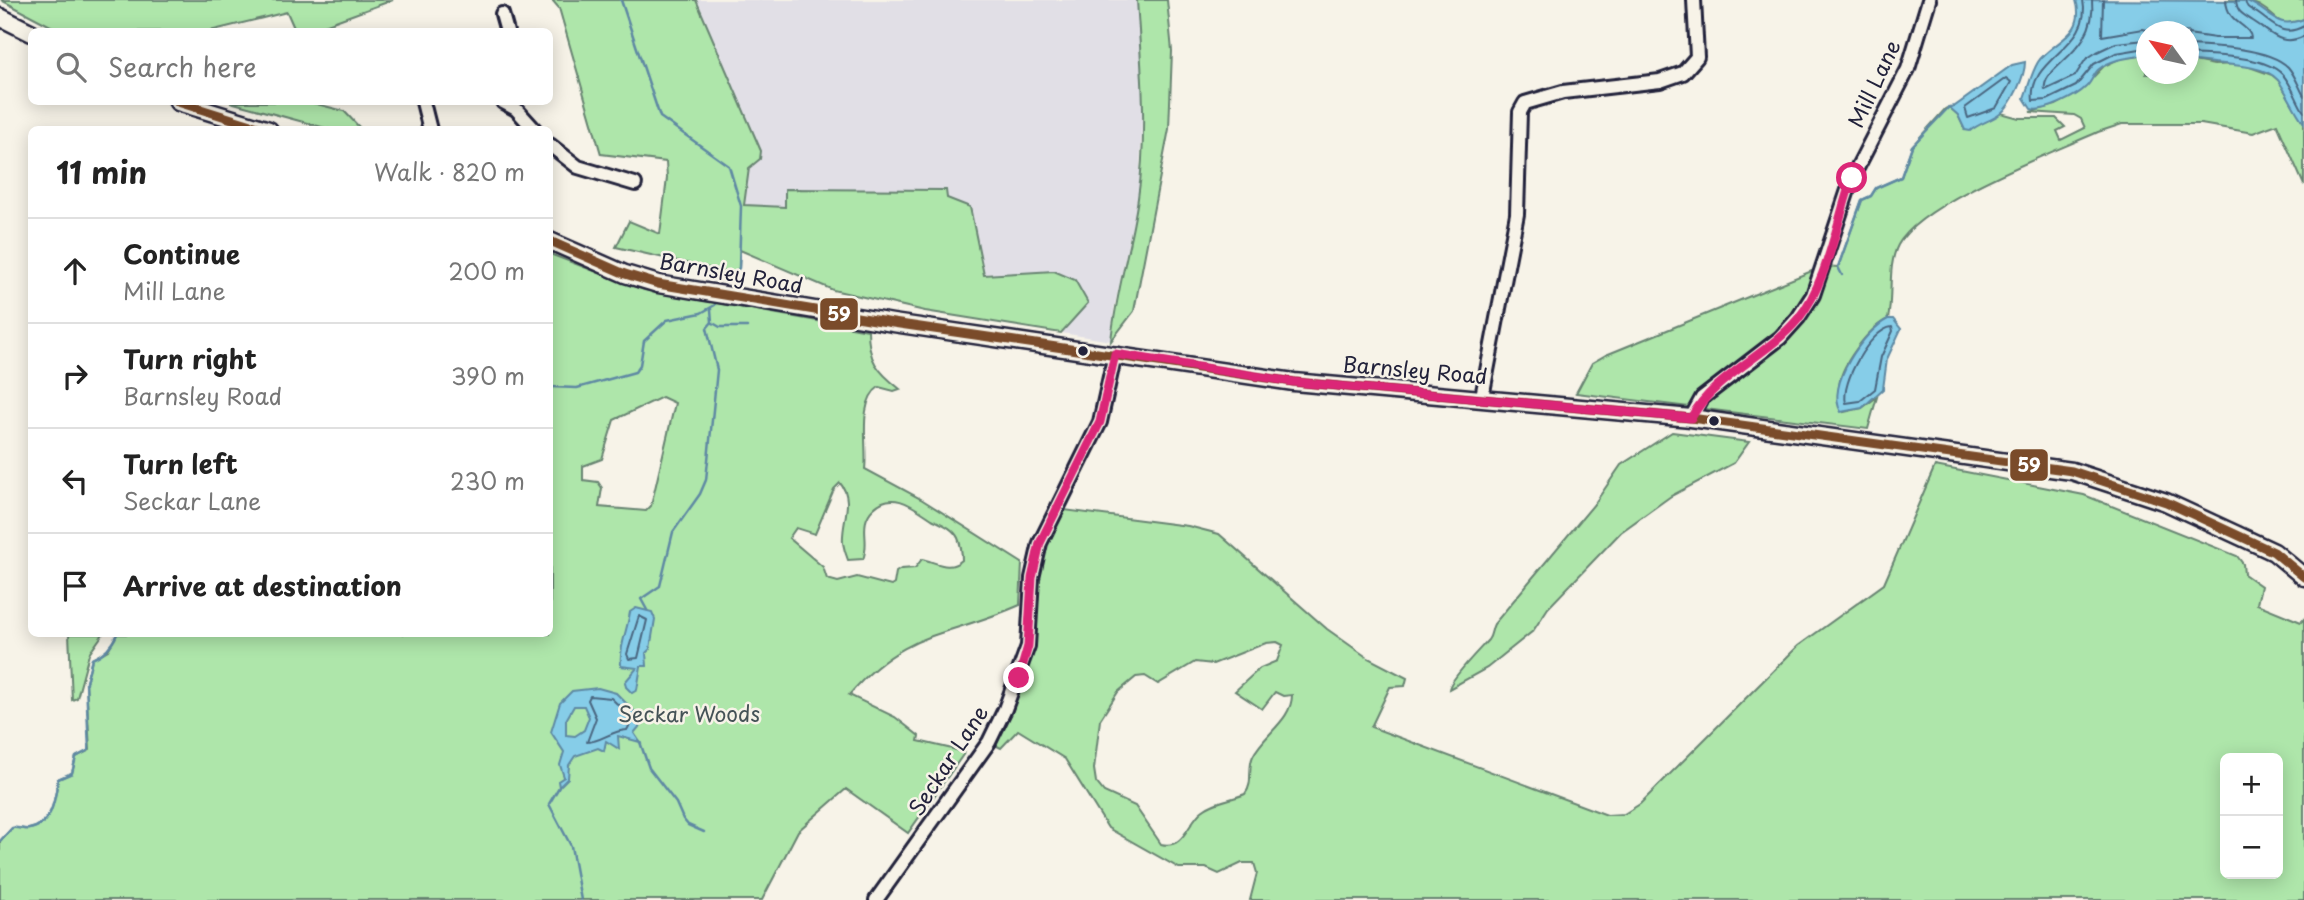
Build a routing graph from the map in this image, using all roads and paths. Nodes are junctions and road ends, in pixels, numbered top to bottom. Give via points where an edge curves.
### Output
1 (1694, 0) edge
2 (1929, 0) edge
3 (502, 13) dead end
4 (0, 17) edge
5 (506, 28) edge
6 (28, 31) edge
7 (188, 105) edge
8 (424, 105) edge
9 (510, 105) edge
10 (257, 126) edge
11 (429, 126) edge
12 (531, 126) edge
13 (553, 147) edge
14 (635, 184) dead end
15 (553, 242) edge
16 (1115, 354) junction
17 (1482, 397) junction
18 (1691, 418) junction
19 (2304, 577) edge
20 (876, 900) edge

1 - 17 street via 1697,57 1683,73 1660,81 1563,92 1525,103 1520,112 1517,214
2 - 18 street, Mill Lane via 1908,69 1852,178 1813,295 1780,338 1702,398
3 - 5 street
4 - 6 main road
7 - 10 main road
8 - 11 street
9 - 12 street
13 - 14 street via 588,171
15 - 16 main road, Barnsley Road via 659,284
16 - 17 main road, Barnsley Road via 1294,382
16 - 20 street, Seckar Lane via 1100,422 1040,543 1032,578 1028,646 1005,709 989,742
17 - 18 main road, Barnsley Road
18 - 19 main road, Barnsley Road via 2072,471 2166,502 2274,552

